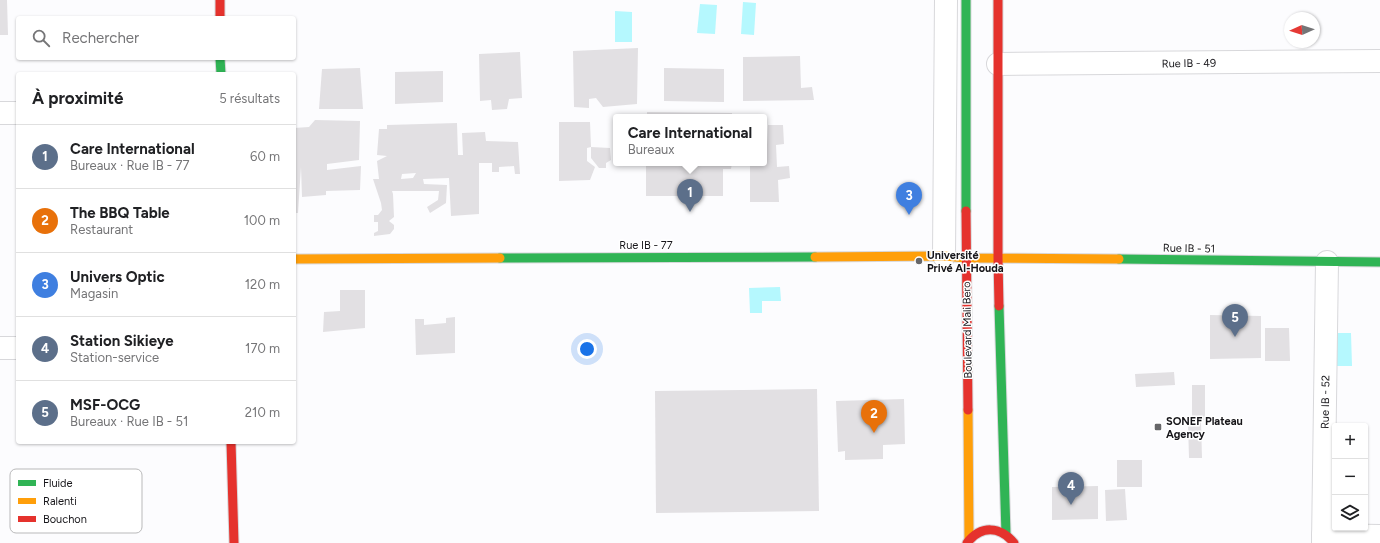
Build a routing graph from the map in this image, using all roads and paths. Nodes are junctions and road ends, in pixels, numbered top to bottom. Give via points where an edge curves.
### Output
1 (220, 0) edge
2 (946, 0) edge
3 (966, 0) edge
4 (998, 0) edge
5 (220, 16) edge
6 (220, 60) edge
7 (1380, 61) edge
8 (998, 64) junction
9 (221, 72) edge
10 (0, 113) edge
11 (16, 113) edge
12 (944, 256) junction
13 (966, 258) junction
14 (998, 258) junction
15 (296, 259) edge
16 (1327, 262) junction
17 (1380, 262) edge
18 (0, 348) edge
19 (16, 348) edge
20 (231, 444) edge
21 (1006, 534) junction
22 (1380, 536) edge
23 (1323, 539) edge
24 (968, 541) edge
25 (234, 543) edge
26 (955, 543) edge
27 (1014, 543) edge

1 - 5 street
2 - 12 street
3 - 13 street, Boulevard Mali Bero
4 - 8 street
6 - 9 street
7 - 8 street, Rue IB - 49
8 - 14 street
10 - 11 street
12 - 13 street, Rue IB - 77
12 - 15 street, Rue IB - 77
13 - 14 street, Rue IB - 77
13 - 24 street, Boulevard Mali Bero
14 - 16 street, Rue IB - 51
14 - 21 street
16 - 17 street, Rue IB - 51
16 - 23 street, Rue IB - 52
18 - 19 street
20 - 25 street
21 - 24 street via 986,529 977,532
21 - 27 street
22 - 23 street
24 - 26 street

